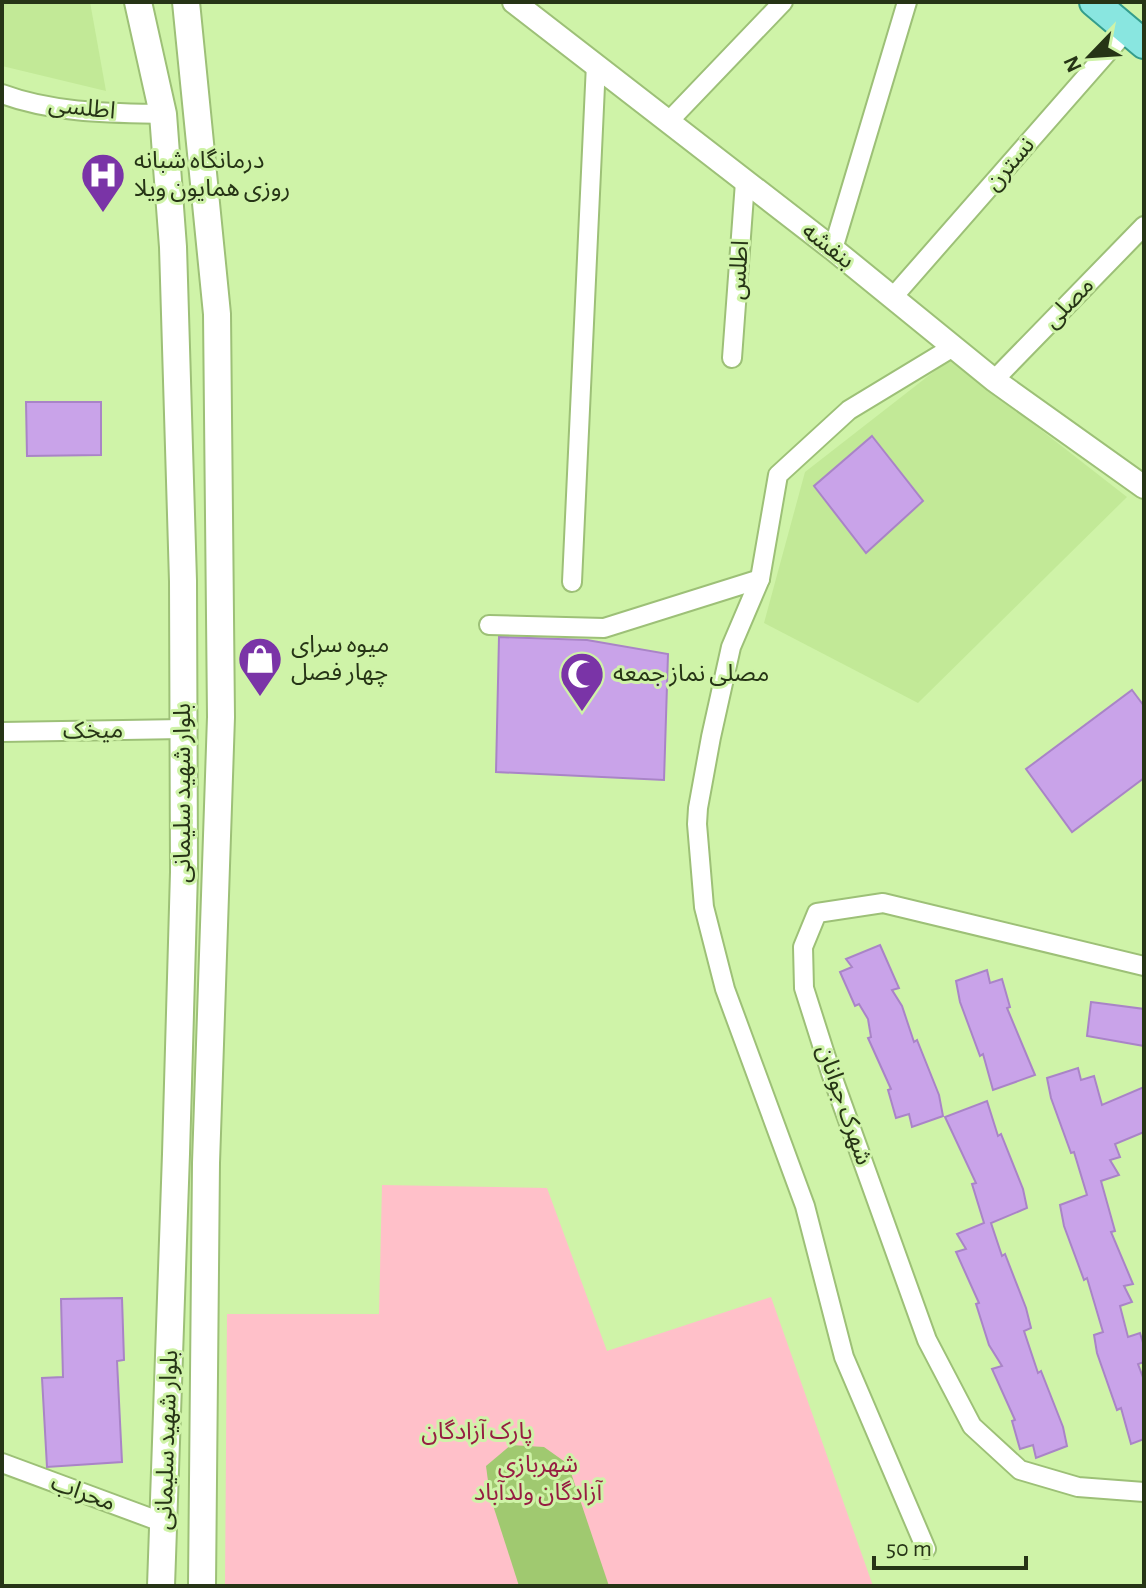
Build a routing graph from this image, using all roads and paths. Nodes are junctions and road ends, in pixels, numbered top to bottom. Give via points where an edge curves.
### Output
1 (138, 2) edge
2 (186, 2) edge
3 (514, 2) edge
4 (783, 2) edge
5 (907, 2) edge
6 (1094, 2) edge
7 (1136, 37) edge
8 (596, 64) junction
9 (2, 94) edge
10 (163, 114) junction
11 (669, 121) junction
12 (745, 182) junction
13 (1144, 226) edge
14 (833, 249) junction
15 (893, 297) junction
16 (953, 347) junction
17 (732, 358) dead end
18 (994, 380) junction
19 (1144, 487) edge
20 (760, 579) junction
21 (572, 582) dead end
22 (489, 625) dead end
23 (183, 729) junction
24 (2, 732) edge
25 (1144, 966) edge
26 (2, 1463) edge
27 (1144, 1492) edge
28 (164, 1523) junction
29 (926, 1549) dead end
30 (161, 1586) edge
31 (202, 1586) edge

1 - 10 main road, بلوار شهید سلیمانی
2 - 31 main road, بلوار شهید سلیمانی via 217,314 221,717 206,1163
3 - 8 street, بنفشه
4 - 11 street
5 - 14 street
6 - 7 main road
7 - 15 street, نسترن
8 - 11 street, بنفشه
8 - 21 street
9 - 10 street, اطلسی via 97,113
10 - 23 main road, بلوار شهید سلیمانی via 173,263
11 - 12 street, بنفشه
12 - 14 street, بنفشه
12 - 17 street, اطلس
13 - 18 street, مصلی
14 - 15 street, بنفشه
15 - 16 street, بنفشه
16 - 18 street, بنفشه
16 - 20 street via 849,410 778,475
18 - 19 street, بنفشه
20 - 22 street via 604,628
20 - 29 street via 731,647 698,808 704,907 725,989 805,1206 844,1357
23 - 24 street, میخک
23 - 28 main road, بلوار شهید سلیمانی via 184,872
25 - 27 street, شهرک جوانان via 883,903 817,913 803,947 804,988 831,1073 927,1340 972,1426 1020,1470 1078,1487
26 - 28 street, محراب
28 - 30 main road, بلوار شهید سلیمانی

